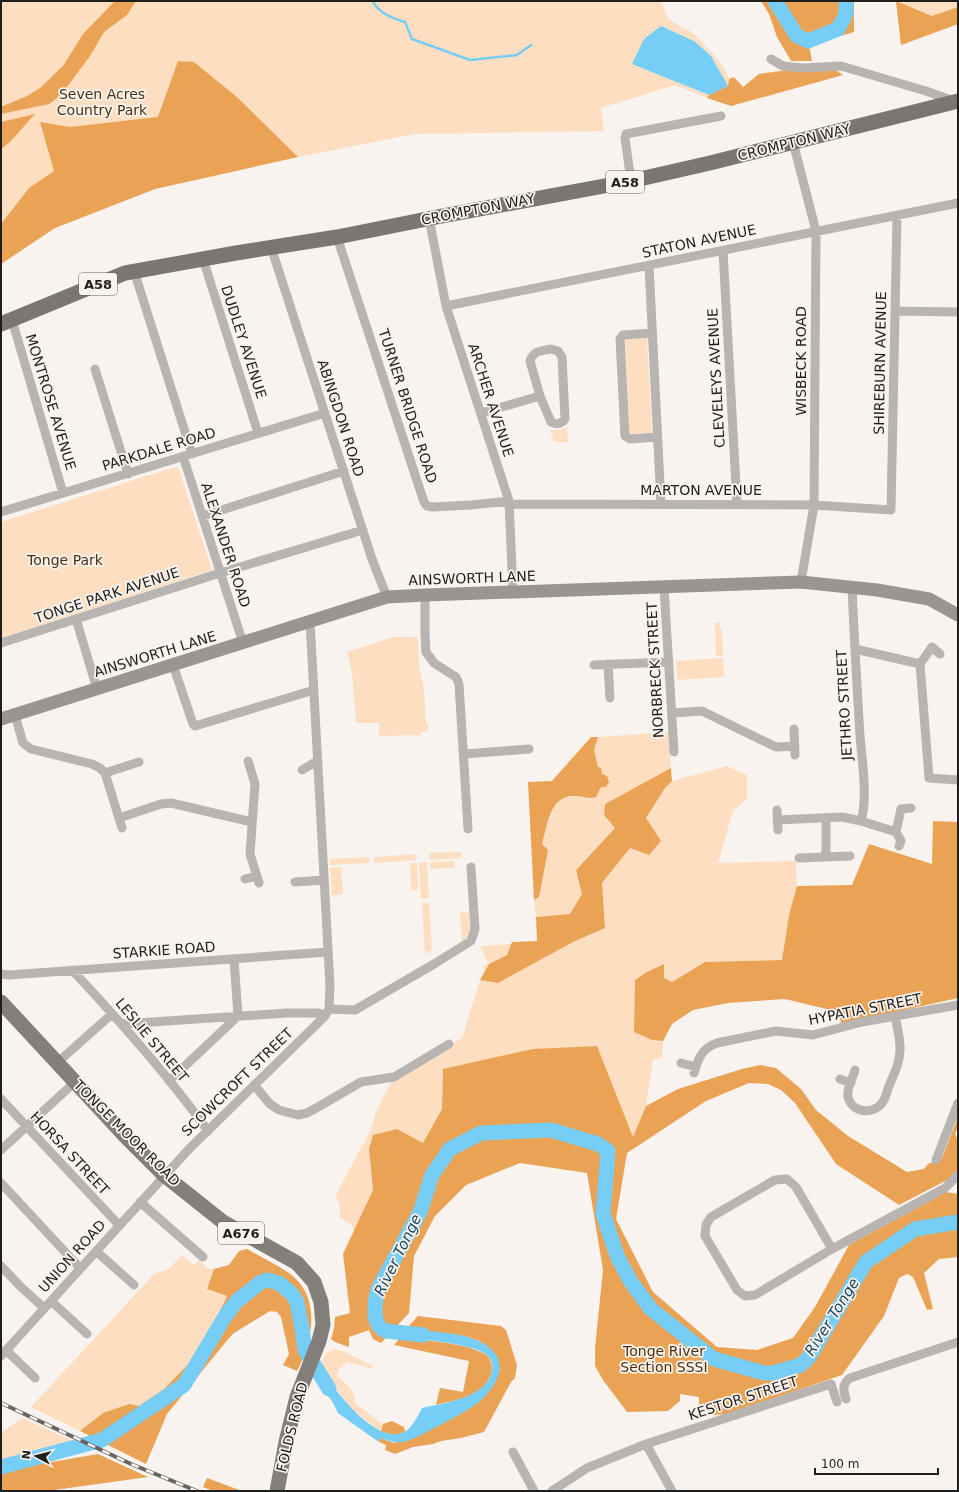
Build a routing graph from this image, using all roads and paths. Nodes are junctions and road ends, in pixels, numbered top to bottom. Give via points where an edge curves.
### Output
1 (771, 59) dead end
2 (957, 101) edge
3 (721, 116) dead end
4 (793, 142) junction
5 (631, 181) junction
6 (958, 203) edge
7 (897, 216) junction
8 (429, 218) junction
9 (816, 231) junction
10 (338, 237) junction
11 (271, 247) junction
12 (723, 251) junction
13 (204, 259) junction
14 (649, 266) junction
15 (134, 271) junction
16 (446, 306) junction
17 (895, 311) junction
18 (958, 312) edge
19 (6, 322) edge
20 (652, 333) junction
21 (95, 369) dead end
22 (540, 396) junction
23 (325, 413) junction
24 (481, 413) junction
25 (258, 433) junction
26 (657, 437) junction
27 (187, 455) junction
28 (344, 471) junction
29 (128, 474) junction
30 (64, 493) junction
31 (509, 502) junction
32 (661, 504) junction
33 (737, 504) junction
34 (814, 505) junction
35 (891, 510) joint
36 (1, 512) edge
37 (203, 516) junction
38 (363, 530) junction
39 (220, 573) junction
40 (802, 582) junction
41 (664, 587) junction
42 (852, 587) junction
43 (513, 592) junction
44 (425, 595) junction
45 (387, 597) junction
46 (958, 615) edge
47 (76, 619) junction
48 (310, 622) junction
49 (1, 643) edge
50 (243, 643) junction
51 (855, 649) junction
52 (940, 654) dead end
53 (669, 662) junction
54 (608, 664) junction
55 (920, 664) junction
56 (173, 665) junction
57 (594, 665) dead end
58 (97, 689) junction
59 (314, 690) junction
60 (610, 698) dead end
61 (672, 713) junction
62 (15, 714) junction
63 (1, 719) edge
64 (794, 729) dead end
65 (795, 746) junction
66 (529, 749) dead end
67 (674, 752) dead end
68 (464, 754) junction
69 (795, 756) dead end
70 (248, 761) dead end
71 (317, 761) junction
72 (139, 762) dead end
73 (302, 770) dead end
74 (105, 773) junction
75 (958, 780) edge
76 (911, 808) dead end
77 (777, 810) dead end
78 (119, 818) junction
79 (826, 818) junction
80 (777, 820) junction
81 (861, 821) junction
82 (252, 822) junction
83 (122, 828) dead end
84 (468, 830) dead end
85 (778, 830) dead end
86 (896, 832) junction
87 (899, 846) dead end
88 (850, 856) dead end
89 (826, 857) junction
90 (800, 858) dead end
91 (471, 867) dead end
92 (245, 879) dead end
93 (324, 880) junction
94 (295, 882) dead end
95 (328, 952) junction
96 (234, 959) junction
97 (72, 970) junction
98 (1, 974) edge
99 (1, 1002) edge
100 (958, 1005) edge
101 (327, 1013) junction
102 (112, 1014) junction
103 (238, 1016) junction
104 (895, 1016) junction
105 (122, 1024) junction
106 (449, 1044) dead end
107 (58, 1062) junction
108 (681, 1063) dead end
109 (855, 1070) dead end
110 (840, 1079) dead end
111 (169, 1081) junction
112 (76, 1082) junction
113 (851, 1083) junction
114 (254, 1086) junction
115 (1, 1099) edge
116 (958, 1103) edge
117 (27, 1127) junction
118 (208, 1131) junction
119 (1, 1150) edge
120 (936, 1160) dead end
121 (164, 1175) junction
122 (958, 1175) edge
123 (1, 1183) edge
124 (140, 1202) junction
125 (119, 1225) junction
126 (832, 1249) junction
127 (96, 1250) junction
128 (198, 1255) dead end
129 (1, 1266) edge
130 (80, 1268) junction
131 (128, 1283) dead end
132 (51, 1300) junction
133 (44, 1308) junction
134 (87, 1334) dead end
135 (319, 1340) joint
136 (958, 1342) edge
137 (4, 1353) edge
138 (30, 1377) dead end
139 (846, 1399) dead end
140 (837, 1402) dead end
141 (646, 1444) junction
142 (513, 1452) dead end
143 (277, 1491) edge
144 (534, 1491) edge
145 (552, 1491) edge
146 (672, 1491) edge

1 - 2 street via 783,66 841,66
2 - 4 highway, CROMPTON WAY / A58
3 - 5 street via 626,134
4 - 5 highway, CROMPTON WAY / A58
4 - 9 street, WISBECK ROAD
5 - 8 highway, CROMPTON WAY / A58
6 - 7 street, STATON AVENUE
7 - 9 street, STATON AVENUE
7 - 17 street, SHIREBURN AVENUE
8 - 10 highway, CROMPTON WAY / A58
8 - 16 street, ARCHER AVENUE
9 - 12 street, STATON AVENUE
9 - 34 street, WISBECK ROAD
10 - 11 highway, CROMPTON WAY / A58
10 - 31 street, TURNER BRIDGE ROAD via 424,502 432,507
11 - 13 highway, CROMPTON WAY / A58
11 - 23 street, ABINGDON ROAD
12 - 14 street, STATON AVENUE
12 - 33 street, CLEVELEYS AVENUE
13 - 15 highway, CROMPTON WAY / A58
13 - 25 street, DUDLEY AVENUE
14 - 16 street, STATON AVENUE
14 - 20 street
15 - 19 highway, CROMPTON WAY / A58
15 - 27 street, ALEXANDER ROAD
16 - 24 street, ARCHER AVENUE
17 - 18 street
17 - 35 street, SHIREBURN AVENUE
19 - 30 street, MONTROSE AVENUE
20 - 26 street
20 - 26 street via 623,334 620,339 621,361 625,436 630,439
21 - 29 street
22 - 22 street via 530,361 537,351 551,349 562,357 565,419 561,424 551,422
22 - 24 street
23 - 25 street, PARKDALE ROAD
23 - 28 street, ABINGDON ROAD
24 - 31 street, ARCHER AVENUE
25 - 27 street, PARKDALE ROAD
26 - 32 street
27 - 29 street, PARKDALE ROAD
27 - 37 street, ALEXANDER ROAD
28 - 37 street
28 - 38 street, ABINGDON ROAD
29 - 30 street, PARKDALE ROAD
30 - 36 street, PARKDALE ROAD
31 - 32 street, MARTON AVENUE
31 - 43 street, ARCHER AVENUE
32 - 33 street, MARTON AVENUE
33 - 34 street, MARTON AVENUE
34 - 35 street, MARTON AVENUE
34 - 40 street, WISBECK ROAD
37 - 39 street, ALEXANDER ROAD
38 - 39 street, TONGE PARK AVENUE
38 - 45 street, ABINGDON ROAD
39 - 47 street, TONGE PARK AVENUE
39 - 50 street, ALEXANDER ROAD
40 - 41 main road, AINSWORTH LANE
40 - 42 main road, AINSWORTH LANE
41 - 43 main road, AINSWORTH LANE
41 - 53 street, NORBRECK STREET
42 - 46 main road, AINSWORTH LANE via 929,599
42 - 51 street, JETHRO STREET
43 - 44 main road, AINSWORTH LANE
44 - 45 main road, AINSWORTH LANE
44 - 68 street via 426,652 434,663 456,677 460,684 458,732
45 - 48 main road, AINSWORTH LANE
47 - 49 street, TONGE PARK AVENUE
47 - 58 street
48 - 50 main road, AINSWORTH LANE
48 - 59 street
50 - 56 main road, AINSWORTH LANE
51 - 55 street
51 - 81 street, JETHRO STREET via 864,811
52 - 55 street via 932,648
53 - 54 street
53 - 61 street, NORBRECK STREET
54 - 57 street
54 - 60 street
55 - 75 street via 929,778
56 - 58 main road, AINSWORTH LANE
56 - 59 street via 193,724 198,726
58 - 62 main road, AINSWORTH LANE
59 - 71 street
61 - 65 street via 702,711 776,747
61 - 67 street, NORBRECK STREET
62 - 63 main road, AINSWORTH LANE
62 - 74 street via 26,747 92,764
64 - 65 street
65 - 69 street
66 - 68 street
68 - 84 street
70 - 82 street via 248,774 254,784
71 - 73 street
71 - 93 street
72 - 74 street
74 - 78 street
76 - 86 street via 901,809
77 - 80 street
78 - 82 street via 171,803
78 - 83 street
79 - 80 street
79 - 81 street via 842,817
79 - 89 street
80 - 85 street
81 - 86 street
82 - 92 street via 250,854 258,879
86 - 87 street via 900,841
88 - 89 street
89 - 90 street
91 - 101 street via 475,929 471,941 360,1008
93 - 94 street
93 - 95 street
95 - 96 street, STARKIE ROAD
95 - 101 street via 330,1003
96 - 97 street, STARKIE ROAD
96 - 103 street
97 - 98 street, STARKIE ROAD
97 - 102 street, LESLIE STREET
99 - 107 main road, TONGE MOOR ROAD / A676
100 - 104 street, HYPATIA STREET
101 - 103 street
101 - 114 street, SCOWCROFT STREET
102 - 105 street, LESLIE STREET
102 - 107 street
103 - 105 street
103 - 111 street
104 - 108 street, HYPATIA STREET via 813,1035 776,1031 717,1043 703,1051 695,1070
104 - 113 street via 900,1048 898,1064 883,1103 867,1112 860,1110 848,1097
105 - 111 street, LESLIE STREET
106 - 114 street via 436,1047 394,1077 361,1082 318,1107 298,1115 274,1107
107 - 112 main road, TONGE MOOR ROAD / A676
109 - 113 street
110 - 113 street
111 - 118 street, LESLIE STREET
112 - 117 street
112 - 121 main road, TONGE MOOR ROAD / A676
114 - 118 street, SCOWCROFT STREET
115 - 117 street, HORSA STREET
116 - 120 street
117 - 119 street
117 - 125 street, HORSA STREET
118 - 121 street, SCOWCROFT STREET
121 - 124 street, UNION ROAD
121 - 135 main road, TONGE MOOR ROAD / A676 via 224,1222 291,1259 302,1268 314,1282 321,1302 323,1324
122 - 126 street via 945,1188
123 - 130 street
124 - 125 street, UNION ROAD
124 - 128 street
125 - 127 street, UNION ROAD
126 - 126 street via 754,1295 745,1296 737,1290 705,1236 706,1225 711,1217 775,1180 787,1179 796,1187
127 - 130 street, UNION ROAD
127 - 131 street
129 - 133 street
130 - 132 street, UNION ROAD
132 - 133 street, UNION ROAD
132 - 134 street via 76,1330
133 - 137 street, UNION ROAD
135 - 143 main road, FOLDS ROAD / A676 via 292,1414
136 - 139 street via 850,1378 843,1388
137 - 138 street
140 - 141 street, KESTOR STREET via 831,1384
141 - 145 street via 587,1468
141 - 146 street
142 - 144 street

